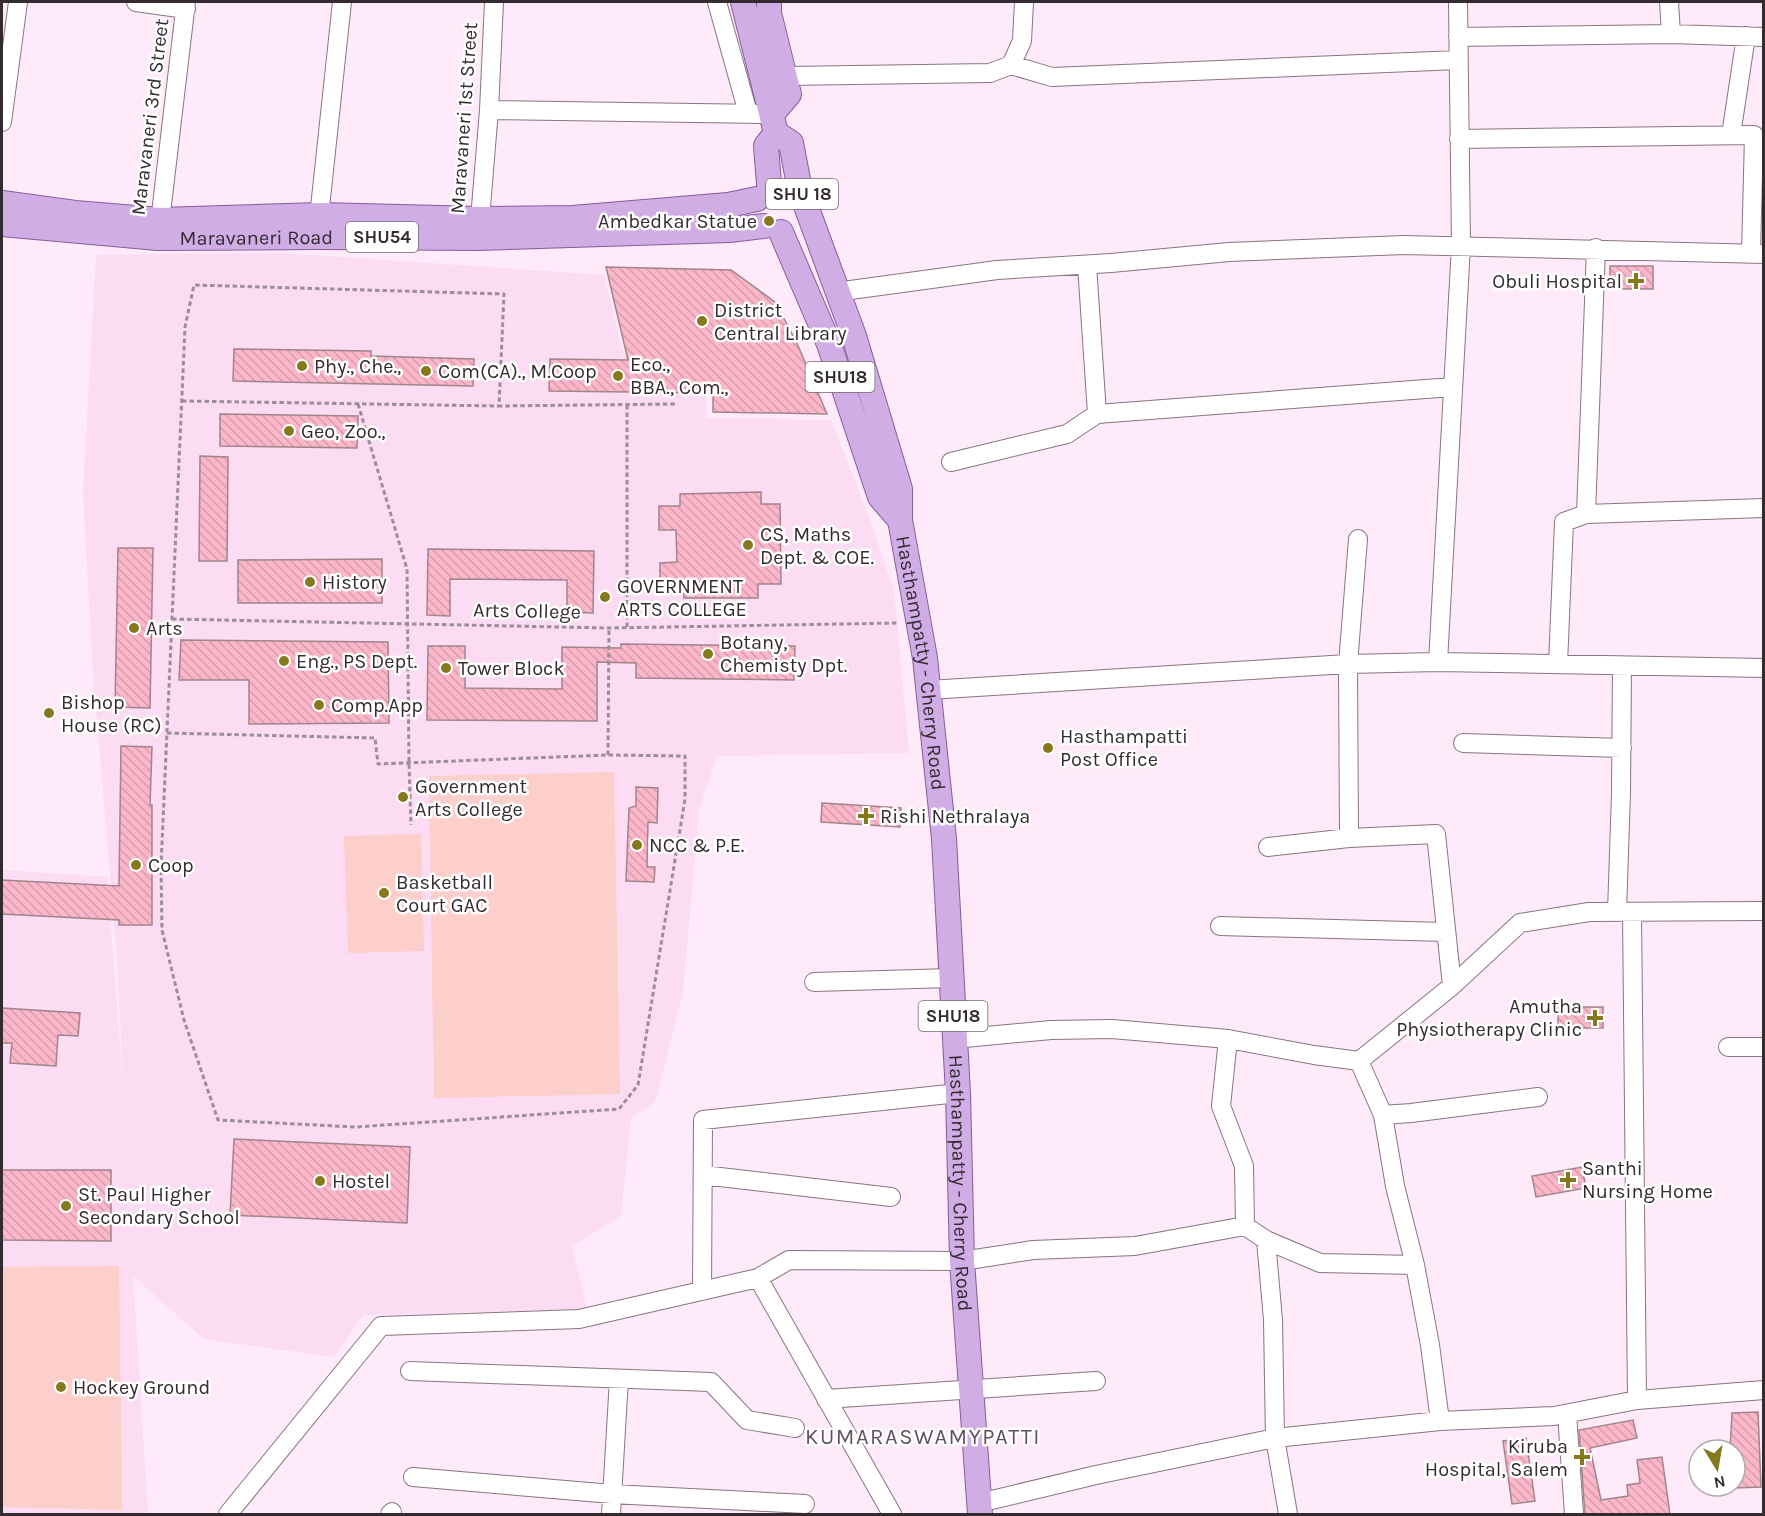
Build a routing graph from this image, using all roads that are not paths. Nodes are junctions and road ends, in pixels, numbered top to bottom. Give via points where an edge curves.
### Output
1 (18, 2) edge
2 (136, 2) edge
3 (342, 2) edge
4 (494, 2) edge
5 (717, 2) edge
6 (743, 2) edge
7 (1024, 2) edge
8 (1458, 2) edge
9 (1669, 2) edge
10 (186, 5) edge
11 (768, 5) edge
12 (1671, 34) junction
13 (1755, 36) edge
14 (1458, 37) junction
15 (1458, 60) junction
16 (1011, 65) junction
17 (786, 76) junction
18 (489, 110) junction
19 (748, 113) junction
20 (772, 114) junction
21 (2, 122) edge
22 (1731, 135) junction
23 (1459, 139) junction
24 (763, 191) junction
25 (803, 198) junction
26 (2, 203) edge
27 (2, 224) edge
28 (318, 226) junction
29 (159, 229) junction
30 (479, 229) junction
31 (772, 229) junction
32 (1461, 245) junction
33 (1596, 248) junction
34 (1757, 254) edge
35 (1087, 265) junction
36 (836, 292) junction
37 (1452, 387) junction
38 (1096, 414) junction
39 (951, 462) dead end
40 (1764, 508) edge
41 (1586, 514) junction
42 (900, 520) junction
43 (1358, 539) dead end
44 (1438, 662) junction
45 (1348, 664) junction
46 (1558, 664) junction
47 (1622, 666) junction
48 (1764, 668) edge
49 (928, 690) junction
50 (1463, 743) dead end
51 (1622, 748) junction
52 (1348, 838) junction
53 (1268, 847) dead end
54 (1764, 911) edge
55 (1625, 912) junction
56 (1220, 926) dead end
57 (1446, 932) junction
58 (951, 978) junction
59 (814, 982) dead end
60 (1452, 986) junction
61 (954, 1039) junction
62 (1228, 1039) junction
63 (1728, 1047) dead end
64 (1764, 1047) edge
65 (1359, 1061) junction
66 (958, 1093) junction
67 (1538, 1097) dead end
68 (1383, 1115) junction
69 (703, 1175) junction
70 (891, 1197) dead end
71 (1245, 1226) junction
72 (1266, 1240) junction
73 (962, 1261) junction
74 (1415, 1264) junction
75 (758, 1278) junction
76 (702, 1291) junction
77 (410, 1371) dead end
78 (619, 1379) junction
79 (1096, 1381) dead end
80 (972, 1390) junction
81 (1764, 1390) edge
82 (826, 1399) junction
83 (1637, 1400) junction
84 (1567, 1413) junction
85 (1440, 1421) junction
86 (795, 1428) dead end
87 (1275, 1438) junction
88 (413, 1477) dead end
89 (612, 1494) junction
90 (805, 1504) dead end
91 (979, 1509) edge
92 (228, 1515) edge
93 (611, 1515) edge
94 (892, 1515) edge
95 (1288, 1515) edge
96 (1574, 1515) edge

1 - 21 street
2 - 10 street
3 - 28 street
4 - 18 street, Maravaneri 1st Street
5 - 19 street
6 - 20 main road
7 - 16 street via 1022,41
8 - 14 street
9 - 12 street
10 - 29 street, Maravaneri 3rd Street
11 - 17 main road
12 - 13 street
12 - 14 street
13 - 22 street
14 - 15 street
15 - 16 street via 1052,77
15 - 23 street
16 - 17 street via 990,73
17 - 20 main road via 789,94
18 - 19 street
18 - 30 street, Maravaneri 1st Street
19 - 20 street
20 - 24 main road
20 - 25 main road via 790,143
22 - 23 street
22 - 34 street via 1754,135
23 - 32 street
24 - 25 main road, SHU 18 via 777,181 786,182
24 - 30 main road, Maravaneri Road / SHU54 via 728,205
24 - 31 main road, SHU 18 via 755,212
25 - 31 main road, SHU 18 via 802,221 789,231
25 - 36 main road
26 - 29 main road, Maravaneri Road / SHU54
27 - 29 main road, Maravaneri Road / SHU54
28 - 29 main road, Maravaneri Road / SHU54
28 - 30 main road, Maravaneri Road / SHU54
30 - 31 main road, Maravaneri Road / SHU54
31 - 42 main road, Hasthampatty - Cherry Road / SHU18 via 829,344 879,497
32 - 33 street
32 - 35 street via 1229,252
32 - 37 street
33 - 34 street
33 - 41 street
35 - 36 street via 997,270
35 - 38 street
36 - 42 main road via 854,336 900,489
37 - 38 street
37 - 44 street
38 - 39 street via 1067,434
40 - 41 street
41 - 46 street via 1564,522
42 - 49 main road, Hasthampatty - Cherry Road / SHU18
43 - 45 street
44 - 45 street
44 - 46 street
45 - 49 street
45 - 52 street
46 - 47 street
47 - 48 street
47 - 51 street
49 - 58 main road, Hasthampatty - Cherry Road / SHU18 via 944,839
50 - 51 street
51 - 55 street
52 - 53 street
52 - 57 street via 1436,834
54 - 55 street
55 - 60 street via 1589,912 1520,923
55 - 83 street
56 - 57 street
57 - 60 street
58 - 59 street
58 - 61 main road, Hasthampatty - Cherry Road / SHU18
60 - 65 street
61 - 62 street via 1112,1029
61 - 66 main road, Hasthampatty - Cherry Road / SHU18
62 - 65 street
62 - 71 street via 1221,1107 1244,1166
63 - 64 street
65 - 68 street
66 - 69 street via 703,1120
66 - 73 main road, Hasthampatty - Cherry Road / SHU18
67 - 68 street
68 - 74 street
69 - 70 street
69 - 76 street
71 - 72 street
71 - 73 street via 1135,1246 1033,1251
72 - 74 street via 1320,1263
72 - 87 street via 1273,1320
73 - 75 street via 789,1260
73 - 80 main road, Hasthampatty - Cherry Road / SHU18
74 - 85 street
75 - 76 street
75 - 82 street
76 - 92 street via 579,1319 381,1326
77 - 78 street
78 - 86 street via 711,1382 747,1420
78 - 89 street
79 - 80 street
80 - 82 street
80 - 91 main road, Hasthampatty - Cherry Road / SHU18
81 - 83 street
82 - 94 street
83 - 84 street
84 - 85 street
84 - 96 street
85 - 87 street
87 - 91 street via 1096,1475
87 - 95 street
88 - 89 street
89 - 90 street
89 - 93 street

